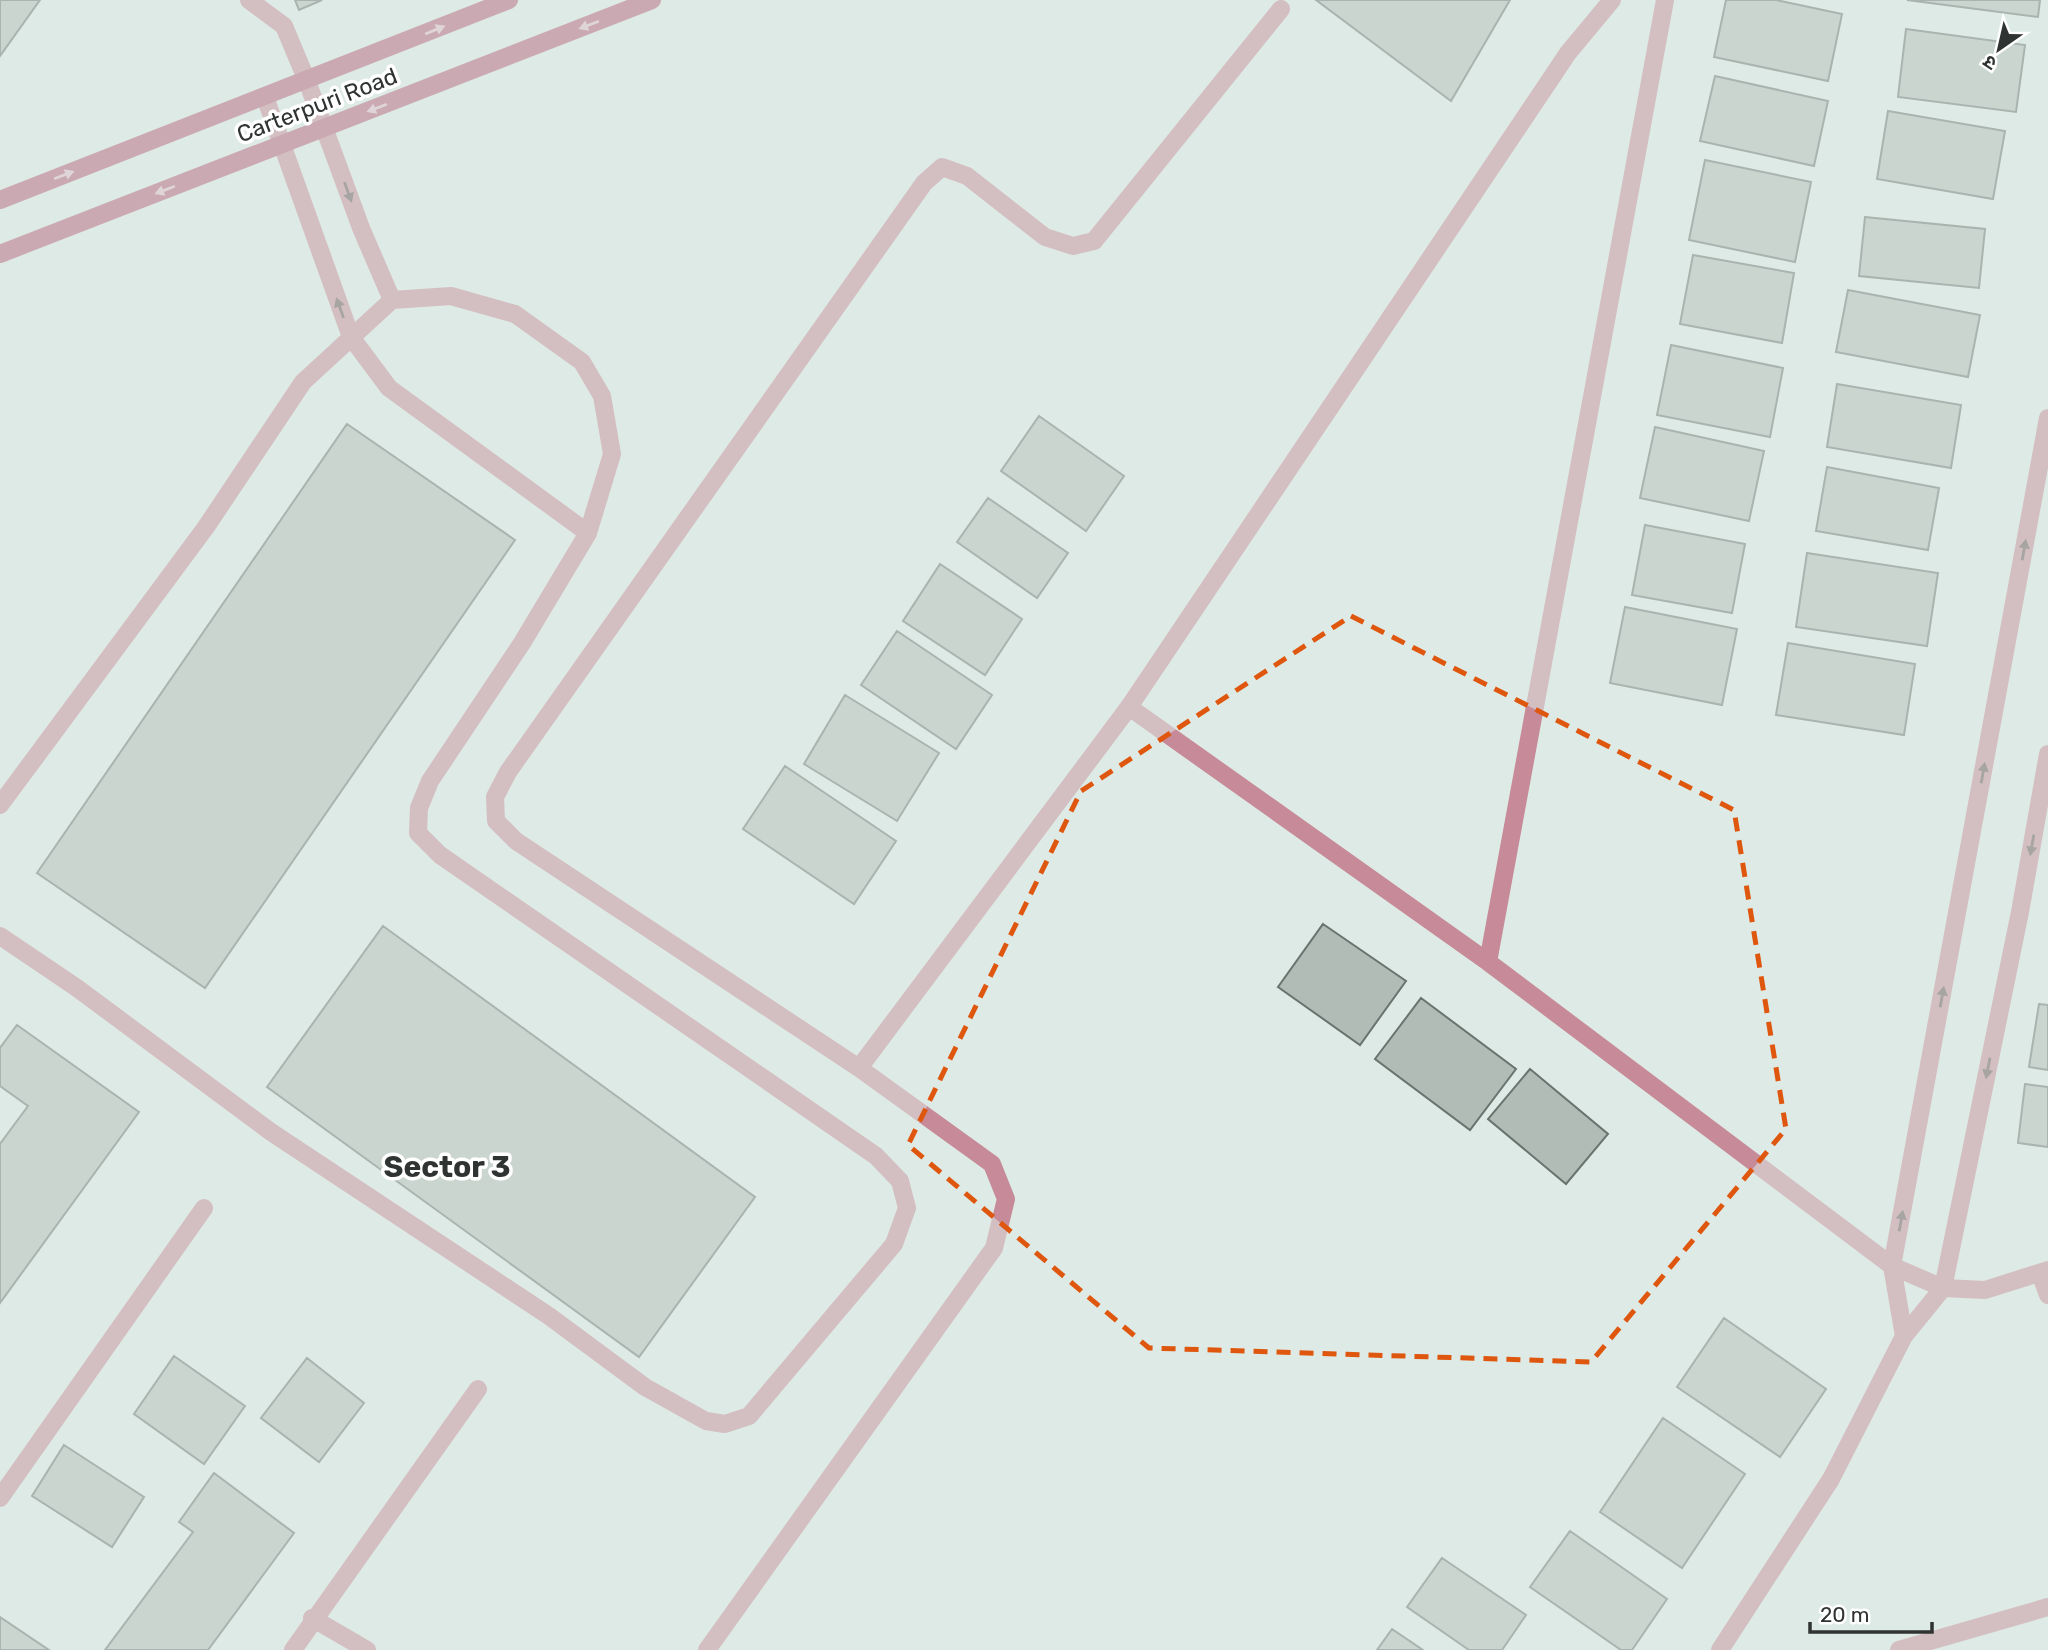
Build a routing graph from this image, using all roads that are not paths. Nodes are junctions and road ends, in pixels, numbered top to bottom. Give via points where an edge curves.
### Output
1 (249, 0) edge
2 (509, 0) edge
3 (652, 0) edge
4 (1612, 0) edge
5 (1665, 0) edge
6 (1281, 9) dead end
7 (307, 81) junction
8 (265, 97) junction
9 (325, 128) junction
10 (282, 145) junction
11 (0, 200) edge
12 (0, 254) edge
13 (392, 300) junction
14 (351, 337) junction
15 (2048, 418) edge
16 (588, 533) junction
17 (1129, 707) junction
18 (2048, 754) edge
19 (0, 805) edge
20 (0, 936) edge
21 (1488, 962) junction
22 (859, 1068) junction
23 (204, 1208) dead end
24 (1892, 1266) junction
25 (2044, 1271) edge
26 (1943, 1288) junction
27 (2048, 1295) edge
28 (1904, 1336) junction
29 (478, 1389) dead end
30 (0, 1498) edge
31 (2048, 1607) edge
32 (312, 1618) junction
33 (293, 1650) edge
34 (366, 1650) edge
35 (707, 1650) edge
36 (1720, 1650) edge
37 (1899, 1650) edge

1 - 7 street via 284,26
7 -> 2 main road, Carterpuri Road
3 -> 9 main road, Carterpuri Road
4 - 17 street via 1568,53
5 - 21 street
6 - 22 street via 1094,241 1073,246 1045,237 967,176 942,167 924,183 508,772 495,797 496,821 516,841
7 - 8 main road, Carterpuri Road
7 - 9 street
8 - 10 street
11 -> 8 main road, Carterpuri Road
9 - 10 main road, Carterpuri Road
9 -> 13 street via 360,228
10 -> 12 main road, Carterpuri Road
14 -> 10 street
13 - 14 street
13 - 16 street via 451,296 514,314 582,362 602,397 612,454
14 - 16 street via 389,388
14 - 19 street via 303,382 206,527
24 -> 15 street
16 - 20 street via 430,781 419,808 418,833 440,855 876,1156 900,1181 907,1208 894,1244 749,1416 725,1424 706,1421 645,1387 549,1316 271,1132
17 - 21 street
17 - 22 street
18 -> 26 street
21 - 24 street
22 - 35 street via 992,1164 1006,1199 994,1248
23 - 30 street
24 - 26 street
24 - 28 street
25 - 26 street via 1985,1290
25 - 27 street
26 - 28 street
28 - 36 street via 1831,1479
29 - 32 street
31 - 37 street
32 - 33 street
32 - 34 street

